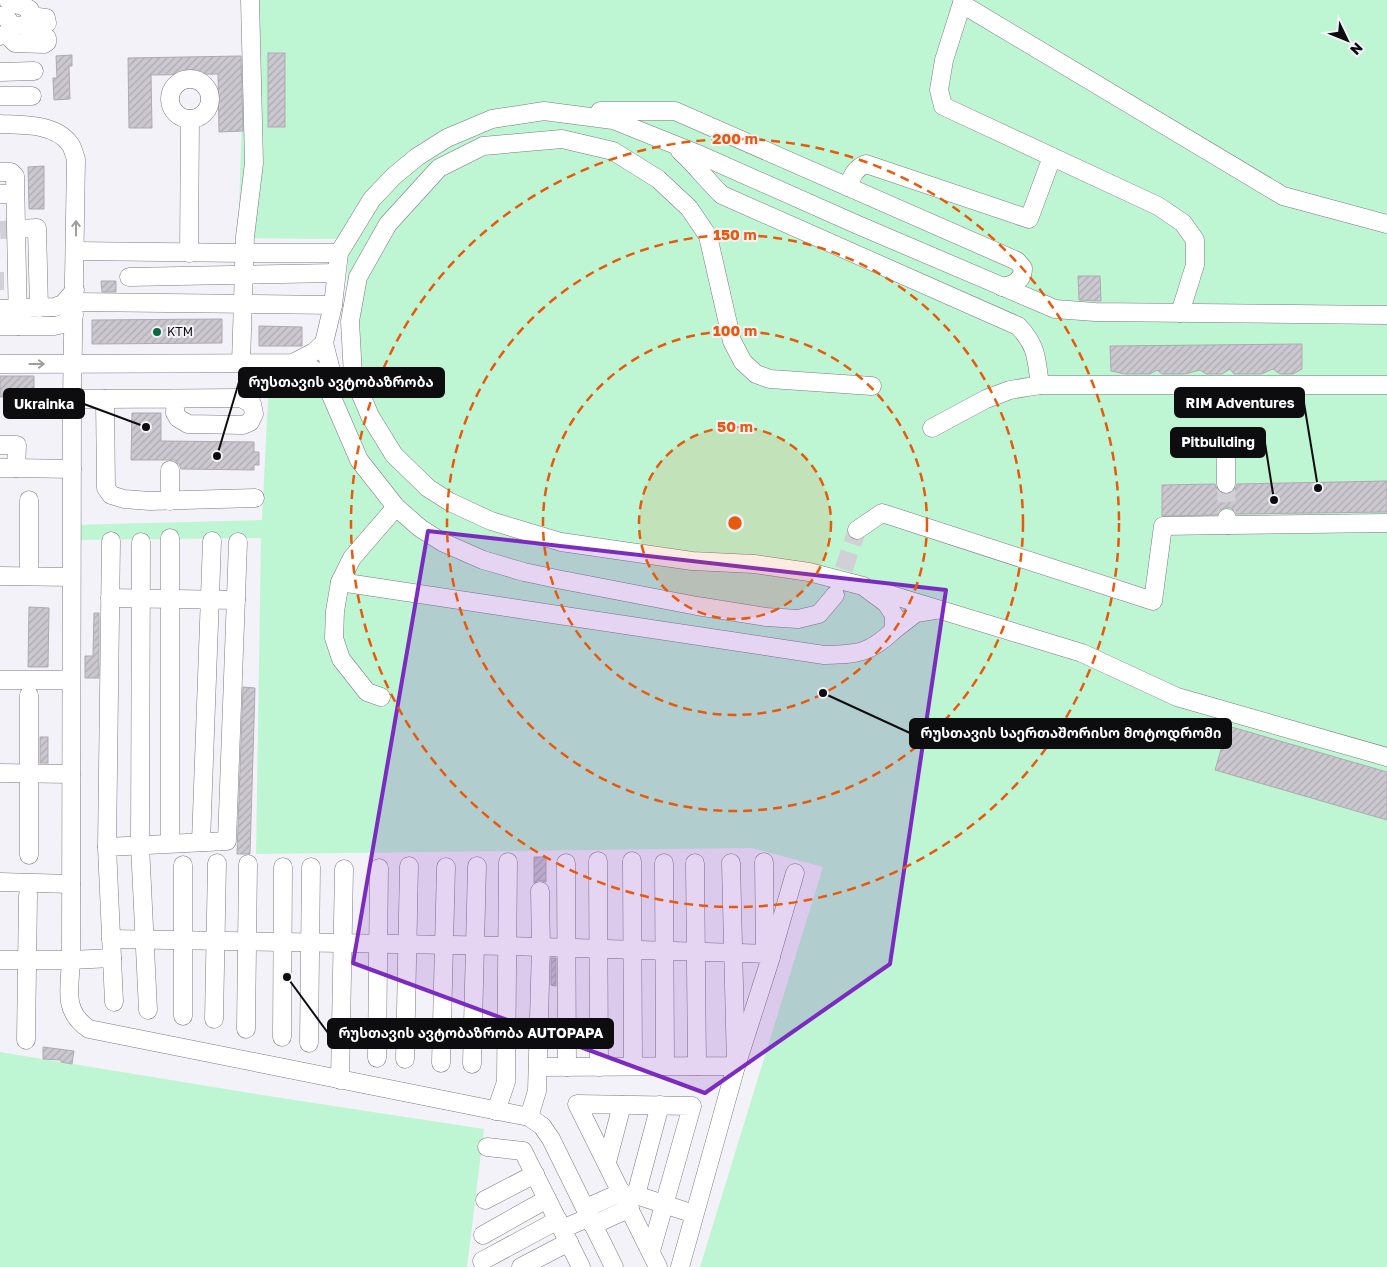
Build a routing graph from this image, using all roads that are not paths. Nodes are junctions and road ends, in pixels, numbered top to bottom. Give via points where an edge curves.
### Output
1 (8, 0) edge
2 (250, 0) edge
3 (962, 2) edge
4 (0, 16) edge
5 (30, 16) junction
6 (0, 36) edge
7 (34, 71) dead end
8 (0, 72) edge
9 (0, 96) edge
10 (32, 96) dead end
11 (544, 111) junction
12 (190, 119) dead end
13 (0, 124) edge
14 (672, 144) junction
15 (1052, 157) junction
16 (0, 172) edge
17 (848, 186) junction
18 (8, 194) edge
19 (1387, 224) edge
20 (17, 229) junction
21 (908, 246) junction
22 (76, 251) junction
23 (130, 252) junction
24 (189, 252) junction
25 (244, 253) junction
26 (339, 253) junction
27 (897, 272) junction
28 (336, 273) junction
29 (243, 275) junction
30 (129, 276) junction
31 (1002, 287) junction
32 (74, 302) junction
33 (128, 303) junction
34 (242, 304) junction
35 (333, 304) junction
36 (18, 308) junction
37 (39, 308) junction
38 (0, 309) edge
39 (1180, 313) junction
40 (1387, 316) edge
41 (0, 326) edge
42 (18, 326) junction
43 (324, 343) junction
44 (241, 363) junction
45 (293, 363) junction
46 (0, 364) edge
47 (73, 364) junction
48 (1387, 384) edge
49 (1040, 385) junction
50 (872, 386) dead end
51 (72, 399) junction
52 (105, 399) junction
53 (176, 399) dead end
54 (338, 408) junction
55 (932, 428) dead end
56 (0, 445) edge
57 (1226, 457) dead end
58 (8, 468) edge
59 (72, 468) junction
60 (170, 470) dead end
61 (1226, 484) tunnel mouth
62 (255, 498) dead end
63 (28, 500) dead end
64 (170, 501) junction
65 (396, 507) junction
66 (1387, 523) edge
67 (857, 530) tunnel mouth
68 (170, 538) dead end
69 (111, 541) dead end
70 (141, 542) dead end
71 (212, 542) dead end
72 (238, 542) dead end
73 (0, 576) edge
74 (29, 576) junction
75 (71, 577) junction
76 (340, 582) junction
77 (863, 586) junction
78 (835, 595) tunnel mouth
79 (110, 598) junction
80 (170, 599) junction
81 (210, 600) junction
82 (236, 600) junction
83 (936, 610) junction
84 (894, 630) junction
85 (0, 680) edge
86 (71, 680) junction
87 (29, 695) dead end
88 (381, 697) dead end
89 (1387, 757) edge
90 (0, 773) edge
91 (29, 774) junction
92 (70, 774) junction
93 (201, 842) junction
94 (170, 843) junction
95 (140, 845) junction
96 (107, 847) junction
97 (29, 855) dead end
98 (598, 861) dead end
99 (632, 861) dead end
100 (508, 862) dead end
101 (764, 862) dead end
102 (217, 863) dead end
103 (566, 863) dead end
104 (664, 863) dead end
105 (695, 863) dead end
106 (731, 863) dead end
107 (248, 864) dead end
108 (183, 865) dead end
109 (409, 866) dead end
110 (477, 866) dead end
111 (283, 867) dead end
112 (311, 867) dead end
113 (446, 867) dead end
114 (379, 868) dead end
115 (344, 869) dead end
116 (795, 873) dead end
117 (0, 882) edge
118 (71, 884) junction
119 (540, 891) dead end
120 (28, 895) dead end
121 (111, 939) junction
122 (144, 940) junction
123 (183, 940) junction
124 (216, 941) junction
125 (247, 941) junction
126 (283, 942) junction
127 (310, 942) junction
128 (342, 943) junction
129 (378, 944) junction
130 (407, 944) junction
131 (444, 945) junction
132 (475, 946) junction
133 (508, 946) junction
134 (541, 947) junction
135 (567, 948) junction
136 (598, 948) junction
137 (632, 949) junction
138 (664, 950) junction
139 (696, 951) junction
140 (733, 952) junction
141 (768, 955) junction
142 (112, 958) junction
143 (0, 960) edge
144 (27, 960) junction
145 (71, 960) junction
146 (114, 1002) dead end
147 (148, 1010) dead end
148 (183, 1016) dead end
149 (214, 1019) dead end
150 (246, 1029) dead end
151 (282, 1037) dead end
152 (26, 1040) dead end
153 (309, 1043) dead end
154 (377, 1058) dead end
155 (405, 1059) dead end
156 (441, 1063) dead end
157 (472, 1064) dead end
158 (599, 1066) junction
159 (633, 1066) junction
160 (665, 1066) junction
161 (697, 1066) junction
162 (736, 1066) junction
163 (538, 1067) junction
164 (567, 1067) junction
165 (340, 1080) junction
166 (622, 1105) junction
167 (660, 1105) junction
168 (496, 1111) junction
169 (529, 1117) junction
170 (486, 1147) dead end
171 (606, 1162) junction
172 (534, 1174) junction
173 (628, 1198) junction
174 (547, 1199) junction
175 (485, 1200) dead end
176 (664, 1204) junction
177 (694, 1214) junction
178 (590, 1216) junction
179 (563, 1230) junction
180 (483, 1235) dead end
181 (655, 1259) edge
182 (482, 1261) dead end
183 (580, 1266) edge
184 (521, 1267) edge
185 (614, 1267) edge
186 (680, 1267) edge

1 - 5 street via 29,9
2 - 25 street via 254,163
3 - 15 street via 944,60 939,90 942,106
3 - 19 street via 1283,196
4 - 5 street via 5,15 12,26 47,23 46,18
5 - 6 street via 30,35 46,38 44,44 15,43 6,34
7 - 8 street
9 - 10 street
11 - 14 street via 613,120
11 - 17 street via 675,111
11 - 26 street via 492,120 447,138 417,156 372,199
12 - 24 street
22 -> 13 street via 76,159 70,144 55,131
14 - 21 street
14 - 27 street via 722,195
15 - 17 street via 1029,219 866,164 854,172
15 - 39 street via 1158,206 1183,223 1194,240 1196,265
16 - 18 street via 11,172 15,176
17 - 31 street via 1017,261 1023,268 1023,275 1017,282
18 - 20 street
20 - 36 street via 11,281
20 - 37 street via 37,228
21 - 27 street
21 - 31 street
22 - 23 street
22 - 32 street
23 - 24 street
23 - 30 street
24 - 25 street
25 - 26 street
25 - 29 street
26 - 28 street
27 - 49 street via 1018,326 1035,350
28 - 29 street
28 - 35 street
29 - 30 street
29 - 34 street
30 - 33 street
31 - 39 street via 1055,309
32 - 33 street
32 - 37 street
32 - 42 street via 63,324
32 - 47 street
33 - 34 street
34 - 35 street
34 - 44 street
35 - 43 street
36 - 37 street
36 - 38 street
36 - 42 street
39 - 40 street
41 - 42 street
43 - 45 street
43 - 54 street
44 - 45 street
44 - 47 street
45 - 54 street via 318,371
46 -> 47 street
47 - 51 street
48 - 49 street
49 - 55 street via 1010,390 986,399
50 - 77 street via 770,379 756,374 743,362 732,341 708,236 689,208 658,178 614,151 562,139 483,146 439,168 388,224 358,277 350,321 353,376 370,416 394,455 428,488 450,502 491,521 561,542 692,561 754,564 809,572
51 - 52 street
51 - 59 street
52 - 53 street
52 - 64 street via 106,488 111,495 124,499
54 - 65 street via 359,460
56 - 58 street via 17,445
57 - 61 street
58 - 59 street
59 - 75 street
60 - 64 street
62 - 64 street
63 - 74 street
65 - 76 street via 352,558
65 - 78 street via 442,542 483,560 557,579 697,606 798,619 818,614
66 - 67 street via 1227,522 1163,526 1153,601 882,513
68 - 80 street
69 - 79 street
70 - 95 street
71 - 81 street
72 - 82 street
73 - 74 street
74 - 75 street
75 - 86 street
76 - 84 street via 824,655 857,654 880,644
76 - 88 street via 334,638 341,658 367,692
77 - 83 street
77 - 84 street via 879,597 894,615
79 - 80 street
79 - 96 street
80 - 81 street
80 - 94 street
81 - 82 street
81 - 93 street
82 - 93 street via 228,841
83 - 84 street via 916,613
83 - 89 street via 1082,653 1177,697
85 - 86 street
86 - 92 street
87 - 91 street
90 - 91 street
91 - 92 street
91 - 97 street
92 - 118 street
93 - 94 street
94 - 95 street
95 - 96 street
95 - 122 street
96 - 121 street
98 - 136 street
99 - 137 street
100 - 133 street
101 - 141 street
102 - 124 street
103 - 135 street
104 - 138 street
105 - 139 street
106 - 140 street
107 - 125 street
108 - 123 street
109 - 130 street
110 - 132 street
111 - 126 street
112 - 127 street
113 - 131 street
114 - 129 street
115 - 128 street
116 - 141 street
117 - 118 street
118 - 145 street
119 - 134 street
120 - 144 street
121 - 122 street
121 - 142 street
122 - 123 street
122 - 147 street
123 - 124 street
123 - 148 street
124 - 125 street
124 - 149 street
125 - 126 street
125 - 150 street
126 - 127 street
126 - 151 street
127 - 128 street
127 - 153 street
128 - 129 street
128 - 165 street
129 - 130 street
129 - 154 street
130 - 131 street
130 - 155 street
131 - 132 street
131 - 156 street
132 - 133 street
132 - 157 street
133 - 134 street
133 - 168 street via 506,1082
134 - 135 street
134 - 163 street
135 - 136 street
135 - 164 street
136 - 137 street
136 - 158 street
137 - 138 street
137 - 159 street
138 - 139 street
138 - 160 street
139 - 140 street
139 - 161 street
140 - 141 street
140 - 162 street
141 - 162 street
142 - 145 street
142 - 146 street
143 - 144 street
144 - 145 street
144 - 152 street
145 - 165 street via 69,1005 81,1024 89,1029
158 - 159 street
158 - 164 street
159 - 160 street
160 - 161 street
161 - 162 street
162 - 177 street
163 - 164 street
163 - 169 street via 537,1091
165 - 168 street
166 - 167 street
166 - 171 street
166 - 171 street via 577,1104
167 - 173 street
167 - 176 street via 692,1106
168 - 169 street
169 - 178 street via 542,1126 551,1139
170 - 172 street via 523,1151
171 - 173 street
172 - 174 street
172 - 175 street
173 - 176 street
173 - 178 street
173 - 181 street
174 - 179 street
174 - 180 street
176 - 177 street
176 - 181 street
177 - 186 street
178 - 179 street
178 - 185 street
179 - 182 street
179 - 183 street
179 - 184 street

